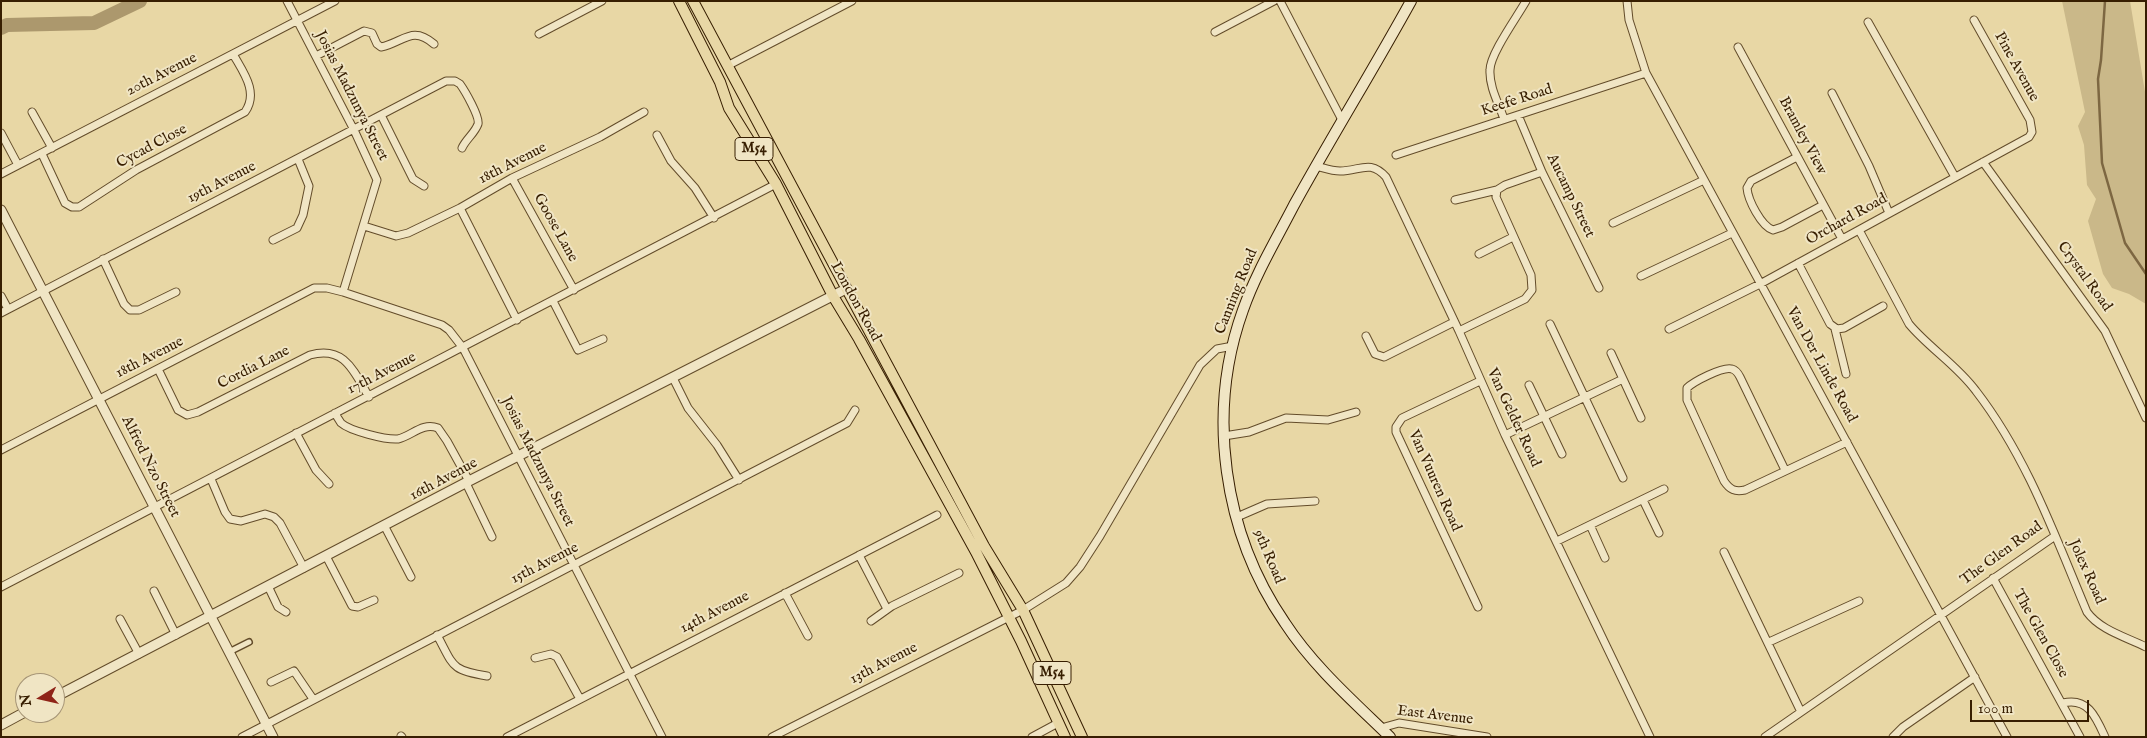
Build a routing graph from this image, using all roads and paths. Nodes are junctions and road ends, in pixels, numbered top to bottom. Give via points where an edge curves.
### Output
1 (287, 1) edge
2 (334, 1) edge
3 (602, 1) edge
4 (679, 1) edge
5 (693, 1) edge
6 (852, 1) edge
7 (1274, 1) edge
8 (1280, 1) edge
9 (1411, 1) edge
10 (1526, 1) edge
11 (1627, 1) edge
12 (1974, 20) dead end
13 (297, 21) junction
14 (1868, 22) dead end
15 (1215, 32) dead end
16 (539, 34) dead end
17 (434, 44) dead end
18 (1738, 47) dead end
19 (233, 54) junction
20 (316, 56) junction
21 (727, 66) junction
22 (1646, 74) junction
23 (1832, 93) dead end
24 (32, 112) dead end
25 (644, 112) dead end
26 (381, 115) junction
27 (1518, 115) junction
28 (1504, 119) junction
29 (1342, 120) junction
30 (2032, 128) joint
31 (354, 130) junction
32 (1, 133) edge
33 (657, 135) dead end
34 (52, 148) junction
35 (462, 148) dead end
36 (42, 154) junction
37 (1396, 155) dead end
38 (1797, 157) junction
39 (298, 159) junction
40 (1983, 162) junction
41 (18, 165) junction
42 (1316, 166) junction
43 (1542, 172) junction
44 (1, 174) edge
45 (1955, 177) junction
46 (512, 178) junction
47 (1704, 180) junction
48 (776, 184) junction
49 (424, 186) dead end
50 (1497, 190) junction
51 (1455, 200) dead end
52 (1823, 205) junction
53 (460, 208) junction
54 (1, 210) edge
55 (1889, 213) junction
56 (714, 218) junction
57 (1613, 223) dead end
58 (364, 226) junction
59 (1859, 230) junction
60 (1732, 233) junction
61 (1513, 238) junction
62 (1842, 239) junction
63 (272, 240) dead end
64 (1479, 254) dead end
65 (103, 259) junction
66 (1798, 263) junction
67 (1641, 276) dead end
68 (1760, 284) junction
69 (846, 288) junction
70 (1599, 288) dead end
71 (310, 289) joint
72 (44, 290) junction
73 (574, 290) junction
74 (176, 292) dead end
75 (343, 292) junction
76 (1, 296) edge
77 (833, 296) junction
78 (553, 301) junction
79 (1883, 306) dead end
80 (4, 311) edge
81 (517, 320) junction
82 (1454, 322) junction
83 (1550, 324) dead end
84 (1835, 328) junction
85 (1668, 329) dead end
86 (1459, 331) junction
87 (1366, 336) dead end
88 (603, 339) dead end
89 (1233, 346) junction
90 (463, 348) junction
91 (1611, 353) dead end
92 (158, 369) junction
93 (1846, 374) dead end
94 (672, 378) junction
95 (1624, 378) junction
96 (1480, 381) junction
97 (1529, 384) dead end
98 (369, 397) junction
99 (1585, 397) junction
100 (100, 399) junction
101 (855, 410) dead end
102 (1356, 412) dead end
103 (335, 413) junction
104 (1544, 417) junction
105 (1641, 418) dead end
106 (2146, 418) edge
107 (296, 433) junction
108 (1505, 434) junction
109 (1224, 436) junction
110 (1847, 442) junction
111 (1, 450) edge
112 (1562, 454) dead end
113 (520, 457) junction
114 (1785, 470) junction
115 (1623, 478) dead end
116 (210, 479) junction
117 (739, 480) junction
118 (468, 482) junction
119 (329, 484) dead end
120 (1664, 489) dead end
121 (1315, 500) dead end
122 (1643, 500) junction
123 (155, 507) junction
124 (937, 515) dead end
125 (1237, 517) junction
126 (1590, 525) junction
127 (384, 526) junction
128 (1659, 533) dead end
129 (2055, 536) junction
130 (492, 537) dead end
131 (1556, 541) junction
132 (1724, 552) dead end
133 (859, 555) junction
134 (326, 556) junction
135 (1605, 558) dead end
136 (574, 564) junction
137 (304, 568) junction
138 (959, 573) dead end
139 (411, 577) dead end
140 (1994, 578) junction
141 (268, 586) junction
142 (1, 588) edge
143 (154, 592) dead end
144 (785, 593) junction
145 (374, 600) dead end
146 (1859, 601) dead end
147 (1478, 608) dead end
148 (887, 609) junction
149 (1023, 610) junction
150 (286, 612) dead end
151 (1940, 615) junction
152 (1009, 616) junction
153 (210, 617) junction
154 (120, 619) dead end
155 (871, 621) dead end
156 (176, 635) junction
157 (436, 635) junction
158 (808, 636) dead end
159 (249, 642) dead end
160 (1769, 642) junction
161 (2146, 647) edge
162 (229, 652) junction
163 (139, 654) junction
164 (535, 658) dead end
165 (630, 673) junction
166 (487, 676) dead end
167 (1975, 678) junction
168 (271, 682) dead end
169 (65, 692) edge
170 (313, 699) junction
171 (580, 699) junction
172 (2063, 703) junction
173 (1801, 712) junction
174 (15, 717) edge
175 (1058, 723) junction
176 (1, 724) edge
177 (266, 724) junction
178 (1381, 728) junction
179 (242, 737) edge
180 (273, 737) edge
181 (507, 737) edge
182 (662, 737) edge
183 (772, 737) edge
184 (1032, 737) edge
185 (1065, 737) edge
186 (1082, 737) edge
187 (1390, 737) edge
188 (1487, 737) edge
189 (1650, 737) edge
190 (1765, 737) edge
191 (1893, 737) edge
192 (2007, 737) edge
193 (2080, 737) edge
194 (2105, 737) edge

1 - 13 street, Josias Madzunya Street
2 - 13 street, 20th Avenue
3 - 16 street
4 - 48 main road, London Road / M54 via 720,82 729,108
5 - 21 main road, London Road / M54
6 - 21 street
7 - 15 street
8 - 29 street
9 - 29 main road, Canning Road
10 - 28 street via 1490,65 1492,86
11 - 22 street, Van Der Linde Road
12 - 30 street, Pine Avenue
13 - 19 street, 20th Avenue
13 - 20 street, Josias Madzunya Street
14 - 45 street
17 - 20 street via 416,35 381,47 372,33 366,31
18 - 38 street, Bramley View
19 - 34 street, 20th Avenue
19 - 36 street, Cycad Close via 251,92 245,112 136,170 79,207 66,203
20 - 31 street, Josias Madzunya Street
21 - 69 main road, London Road / M54
22 - 27 street, Keefe Road
22 - 47 street, Van Der Linde Road
23 - 55 street
24 - 34 street
25 - 46 street, 18th Avenue via 600,137
26 - 31 street, 19th Avenue
26 - 35 street, 19th Avenue via 444,82 455,81 461,86 478,120
26 - 49 street via 413,179
27 - 28 street, Keefe Road
27 - 43 street, Aucamp Street
28 - 37 street, Keefe Road
29 - 42 main road, Canning Road
30 - 40 street, Orchard Road via 2026,140
31 - 39 street, 19th Avenue
31 - 58 street, Josias Madzunya Street via 377,180
32 - 41 street
33 - 56 street
34 - 36 street, 20th Avenue
36 - 41 street, 20th Avenue
38 - 52 street, Bramley View
38 - 52 street via 1748,184 1747,191 1753,204 1766,226 1773,230
39 - 63 street via 309,186 303,215 296,228
39 - 65 street, 19th Avenue
40 - 45 street, Orchard Road
40 - 106 street, Crystal Road via 2105,331
41 - 44 street, 20th Avenue
42 - 82 street, Van Gelder Road via 1340,171 1371,167 1383,174
42 - 89 main road, Canning Road via 1256,277
43 - 50 street
43 - 70 street, Aucamp Street
45 - 55 street, Orchard Road
46 - 53 street, 18th Avenue
46 - 73 street, Goose Lane
47 - 57 street
47 - 60 street, Van Der Linde Road
48 - 56 street, 17th Avenue
48 - 77 main road, London Road / M54
50 - 51 street
50 - 61 street via 1497,202
52 - 62 street, Bramley View
53 - 58 street, 18th Avenue via 400,236
53 - 81 street
54 - 72 street, Alfred Nzo Street
55 - 59 street, Orchard Road
56 - 73 street, 17th Avenue
58 - 75 street, Josias Madzunya Street
59 - 62 street, Orchard Road
59 - 129 street, The Glen Road via 1909,324 1968,380 1982,398 2038,494
60 - 67 street
60 - 68 street, Van Der Linde Road
61 - 64 street
61 - 86 street via 1530,275 1532,290 1525,298
62 - 66 street, Orchard Road
65 - 72 street, 19th Avenue
65 - 74 street via 130,310 139,310
66 - 68 street, Orchard Road
66 - 84 street
68 - 85 street, Orchard Road
68 - 110 street, Van Der Linde Road
69 - 77 street, 16th Avenue
69 - 149 main road, London Road / M54 via 993,563
71 - 75 street, Josias Madzunya Street via 327,288
71 - 92 street, 18th Avenue
72 - 80 street, 19th Avenue
72 - 100 street, Alfred Nzo Street
73 - 78 street, 17th Avenue
75 - 90 street, Josias Madzunya Street via 442,324
76 - 80 street
77 - 94 street, 16th Avenue
77 - 152 main road, London Road / M54
78 - 81 street, 17th Avenue
78 - 88 street via 578,350
79 - 84 street via 1844,328
81 - 90 street, 17th Avenue
82 - 86 street, Van Gelder Road
82 - 87 street via 1384,357 1375,354
83 - 99 street
84 - 93 street
86 - 96 street, Van Gelder Road
89 - 109 main road, 9th Road
89 - 149 street, Canning Road via 1217,349 1200,365 1080,567 1057,590
90 - 98 street, 17th Avenue
90 - 113 street, Josias Madzunya Street
91 - 95 street
92 - 98 street, Cordia Lane via 178,410 187,415 310,355 323,352 348,362
92 - 100 street, 18th Avenue
94 - 113 street, 16th Avenue
94 - 117 street via 688,408 717,444
95 - 99 street
95 - 105 street
96 - 108 street, Van Gelder Road
96 - 147 street, Van Vuuren Road via 1402,418 1396,427
97 - 104 street
98 - 103 street, 17th Avenue
99 - 104 street
99 - 115 street
100 - 111 street, 18th Avenue
100 - 123 street, Alfred Nzo Street
101 - 117 street, 15th Avenue via 847,423
102 - 109 street via 1328,420 1286,418 1249,432
103 - 107 street, 17th Avenue
103 - 118 street via 346,427 388,438 403,437 427,426 438,428
104 - 108 street
104 - 112 street
107 - 116 street, 17th Avenue
107 - 119 street via 316,470
108 - 131 street, Van Gelder Road
109 - 125 main road, 9th Road via 1224,459
110 - 114 street
110 - 151 street, Van Der Linde Road
113 - 118 street, 16th Avenue
113 - 136 street, Josias Madzunya Street
114 - 114 street via 1745,490 1735,491 1728,486 1687,400 1687,388 1719,371 1734,369
116 - 123 street, 17th Avenue
116 - 137 street via 230,519 241,521 265,514 277,519
117 - 136 street, 15th Avenue
118 - 127 street, 16th Avenue
118 - 130 street
120 - 122 street
121 - 125 street via 1267,504
122 - 126 street
122 - 128 street
123 - 142 street, 17th Avenue
123 - 153 street, Alfred Nzo Street
124 - 133 street, 14th Avenue
125 - 178 main road, 9th Road via 1256,573 1284,622 1324,671
126 - 131 street
126 - 135 street
127 - 134 street, 16th Avenue
127 - 139 street
129 - 140 street, The Glen Road
129 - 161 street, Jolex Road via 2093,620
131 - 189 street, Van Gelder Road
132 - 160 street
133 - 144 street, 14th Avenue
133 - 148 street
134 - 137 street, 16th Avenue
134 - 145 street via 352,606 358,607
136 - 157 street, 15th Avenue
136 - 165 street, Josias Madzunya Street
137 - 141 street, 16th Avenue
138 - 148 street
140 - 151 street, The Glen Road
140 - 172 street, The Glen Close
141 - 150 street via 278,606
141 - 153 street, 16th Avenue
143 - 156 street
144 - 158 street
144 - 165 street, 14th Avenue
146 - 160 street
148 - 155 street
149 - 152 street, Canning Road
149 - 186 main road, M54
151 - 167 street, Van Der Linde Road
151 - 173 street, The Glen Road
152 - 175 main road, M54
152 - 183 street, 13th Avenue
153 - 156 street, 16th Avenue
153 - 162 street, Alfred Nzo Street
154 - 163 street
156 - 163 street, 16th Avenue
157 - 166 street via 455,666 464,672
157 - 170 street, 15th Avenue
159 - 162 street
160 - 173 street
162 - 177 street, Alfred Nzo Street
163 - 169 street, 16th Avenue
164 - 171 street via 551,654 557,657
165 - 171 street, 14th Avenue
165 - 182 street, Josias Madzunya Street
167 - 191 street
167 - 192 street, Van Der Linde Road
168 - 170 street via 294,671
170 - 177 street, 15th Avenue
171 - 181 street, 14th Avenue
172 - 193 street, The Glen Close
172 - 194 street via 2077,702 2086,706 2094,714
173 - 190 street, The Glen Road
174 - 176 street
175 - 184 street
175 - 185 main road, M54
177 - 179 street, 15th Avenue
177 - 180 street, Alfred Nzo Street
178 - 187 main road, 9th Road
178 - 188 street, East Avenue via 1398,723

